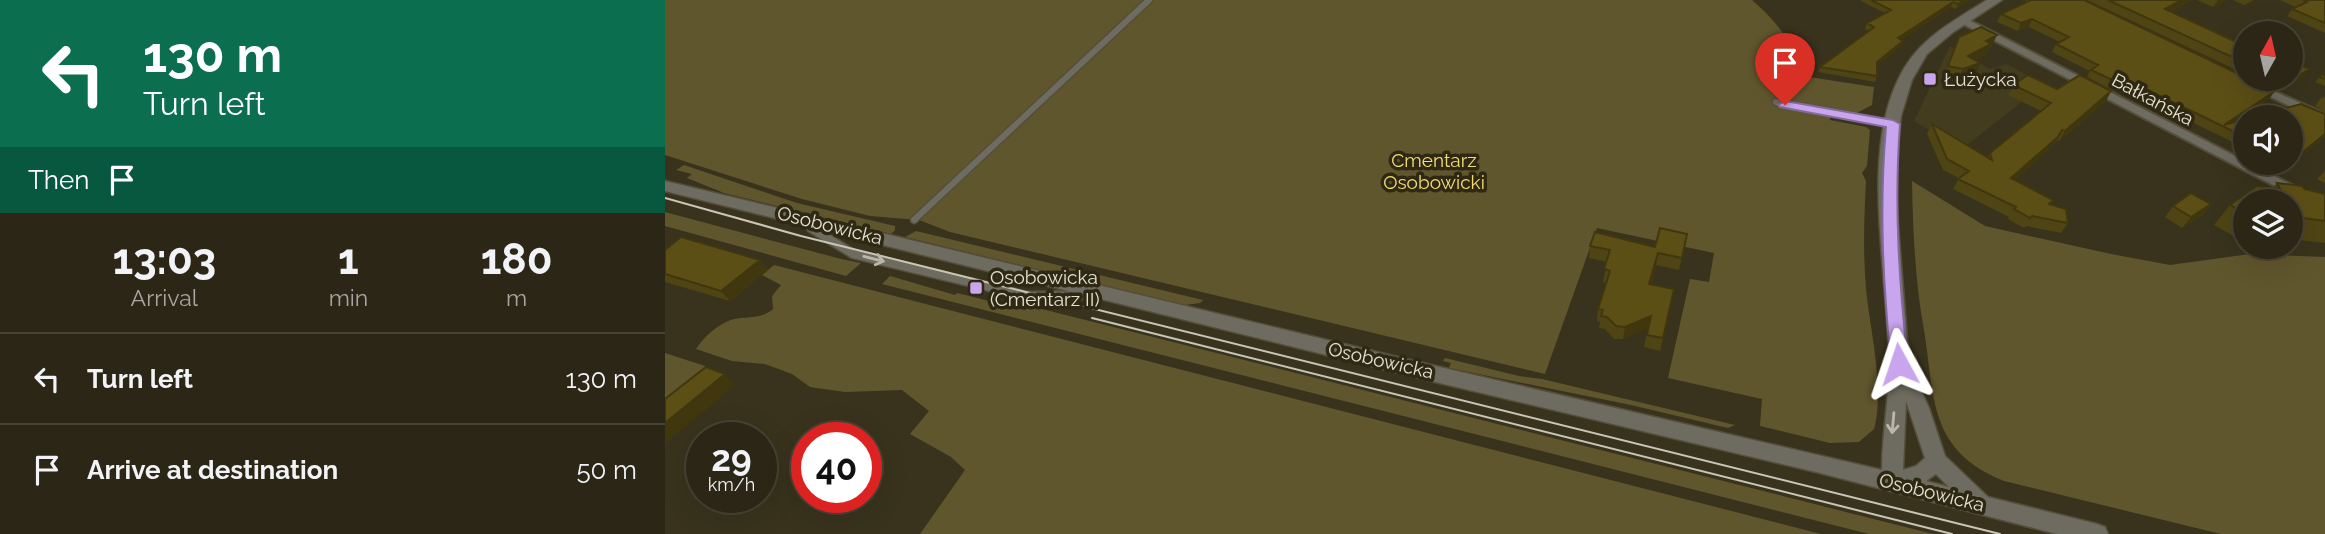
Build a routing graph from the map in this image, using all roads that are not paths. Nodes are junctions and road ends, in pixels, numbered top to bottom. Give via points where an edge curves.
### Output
1 (1149, 0) edge
2 (1996, 0) edge
3 (1965, 21) junction
4 (2266, 91) edge
5 (1776, 102) dead end
6 (2325, 119) edge
7 (1893, 124) junction
8 (665, 186) edge
9 (2325, 208) edge
10 (914, 219) dead end
11 (1899, 364) junction
12 (1936, 461) junction
13 (1893, 482) junction
14 (1983, 505) junction
15 (2097, 534) edge

1 - 10 lane
2 - 3 street
3 - 7 street via 1922,52 1898,99
3 - 9 street, Bałkańska
4 - 6 street
5 - 7 lane
7 - 11 street via 1889,262
8 - 13 street, Osobowicka
11 - 12 street
11 -> 13 street
12 - 13 street via 1923,473
12 - 14 street
13 - 14 street, Osobowicka
14 - 15 street, Osobowicka

